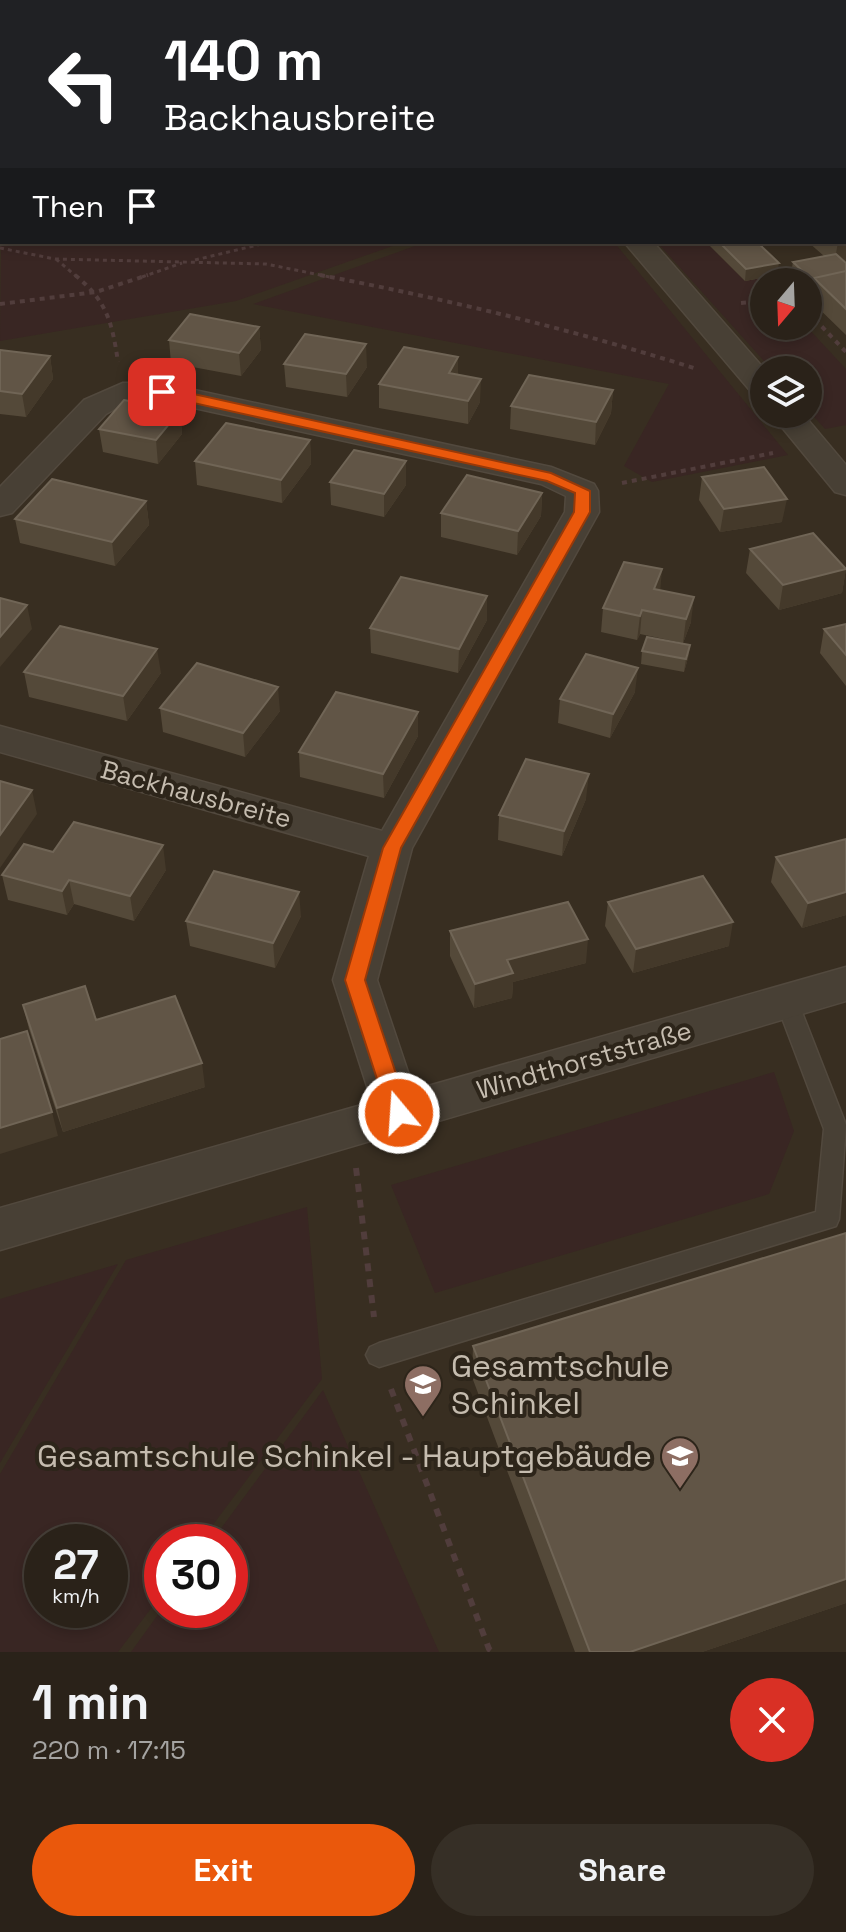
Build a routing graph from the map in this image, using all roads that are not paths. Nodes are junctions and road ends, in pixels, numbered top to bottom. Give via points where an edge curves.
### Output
1 (640, 244) edge
2 (750, 372) edge
3 (799, 428) edge
4 (846, 437) edge
5 (813, 444) junction
6 (846, 485) edge
7 (0, 506) edge
8 (0, 739) edge
9 (392, 848) junction
10 (846, 984) edge
11 (787, 1002) junction
12 (399, 1113) junction
13 (0, 1229) edge
14 (379, 1355) road end

1 - 2 street
3 - 5 street
4 - 5 street
5 - 6 street
7 - 9 street via 95,407 123,392 162,392 551,477 582,491 582,512
8 - 9 street, Backhausbreite
9 - 12 street via 355,980
10 - 11 street, Windthorststraße
11 - 12 street, Windthorststraße
11 - 14 lane via 836,1129 827,1219
12 - 13 street, Windthorststraße

